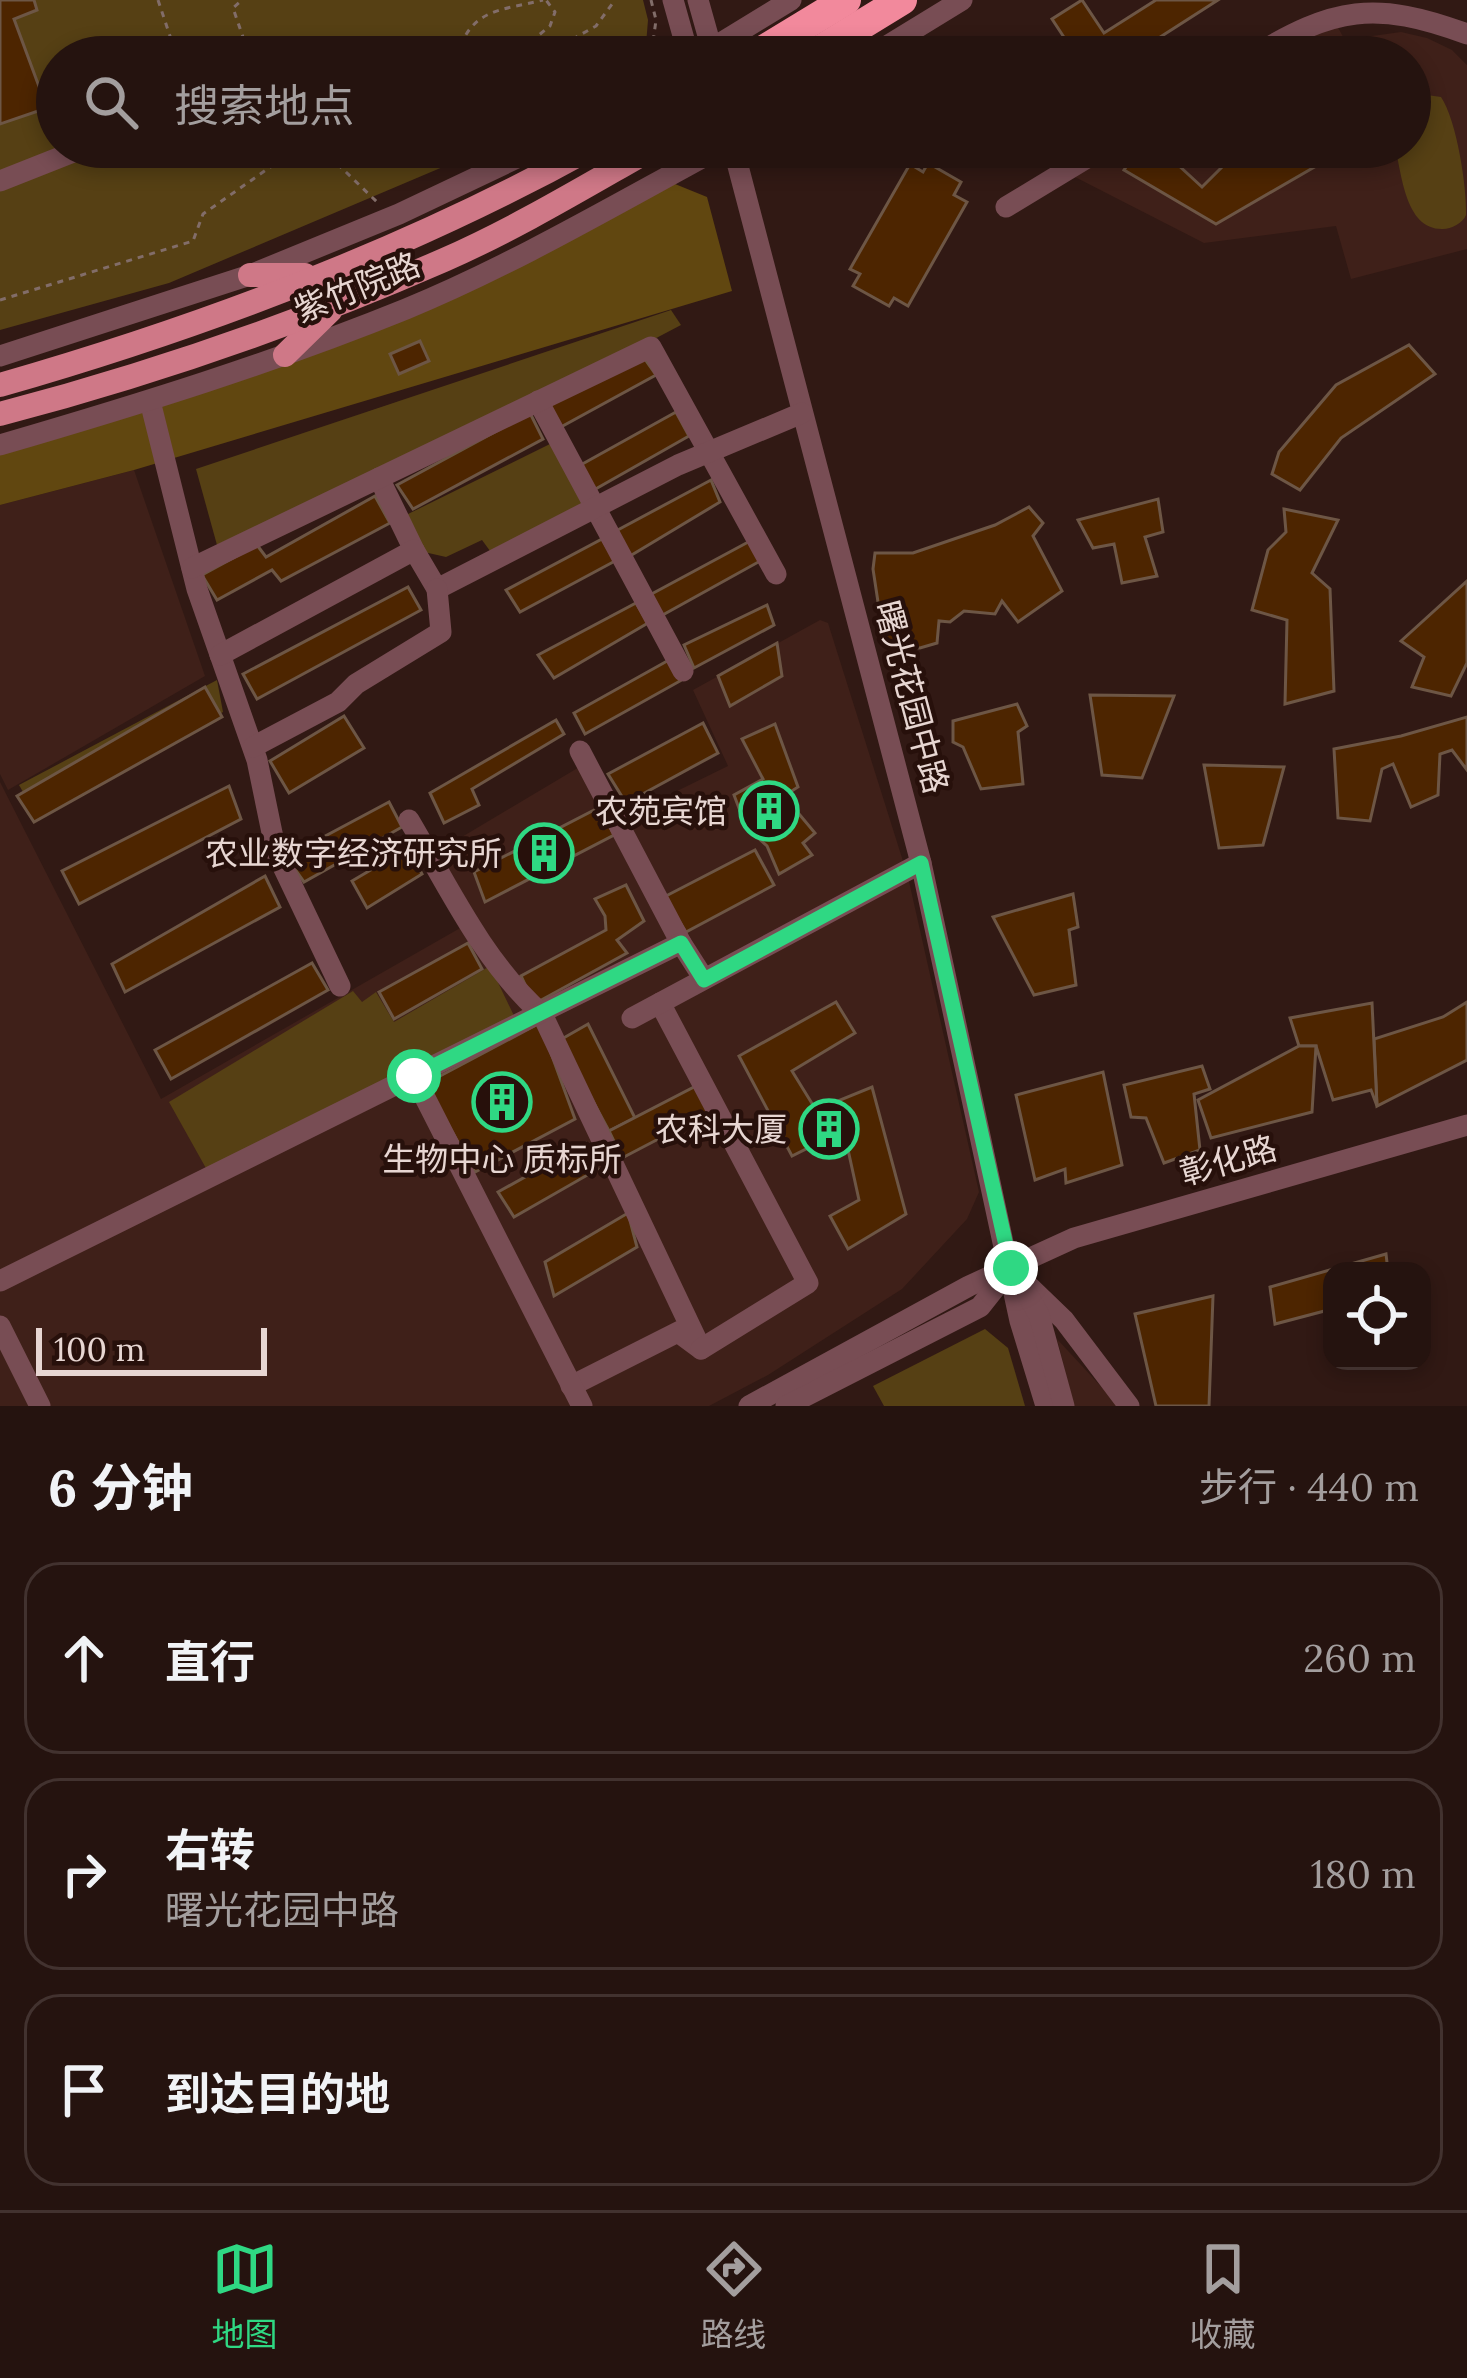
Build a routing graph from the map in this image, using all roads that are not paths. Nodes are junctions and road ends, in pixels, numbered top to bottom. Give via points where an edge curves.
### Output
1 (673, 0) edge
2 (698, 0) edge
3 (791, 0) edge
4 (846, 0) edge
5 (902, 0) edge
6 (962, 0) edge
7 (1329, 5) edge
8 (1467, 34) edge
9 (693, 36) edge
10 (701, 36) edge
11 (733, 36) edge
12 (787, 36) edge
13 (843, 36) edge
14 (903, 36) edge
15 (1283, 36) edge
16 (36, 167) edge
17 (497, 168) edge
18 (553, 168) edge
19 (616, 168) edge
20 (683, 168) edge
21 (738, 168) edge
22 (1070, 168) edge
23 (0, 181) edge
24 (1006, 207) dead end
25 (250, 275) junction
26 (325, 275) junction
27 (338, 303) junction
28 (0, 356) edge
29 (285, 356) junction
30 (0, 385) edge
31 (150, 401) junction
32 (538, 401) junction
33 (802, 413) junction
34 (0, 414) edge
35 (0, 445) edge
36 (710, 452) junction
37 (379, 478) junction
38 (597, 510) junction
39 (414, 550) junction
40 (192, 568) junction
41 (776, 574) dead end
42 (437, 589) junction
43 (220, 655) junction
44 (683, 671) dead end
45 (253, 747) junction
46 (580, 751) dead end
47 (409, 820) dead end
48 (921, 863) junction
49 (681, 943) junction
50 (704, 980) junction
51 (340, 986) dead end
52 (660, 1003) junction
53 (542, 1014) junction
54 (632, 1018) dead end
55 (414, 1076) junction
56 (1467, 1125) edge
57 (1011, 1268) junction
58 (0, 1281) edge
59 (0, 1326) edge
60 (701, 1348) junction
61 (576, 1396) edge
62 (40, 1406) edge
63 (748, 1406) edge
64 (786, 1406) edge
65 (1046, 1406) edge
66 (1064, 1406) edge
67 (1129, 1406) edge

1 - 9 street
2 - 10 street
3 - 11 street
4 - 12 highway
5 - 13 highway
6 - 14 street
7 - 8 street via 1387,3
7 - 15 street
16 - 23 street
17 - 25 street, 紫竹院路
18 - 26 main road, 紫竹院路
19 - 27 main road, 紫竹院路 via 447,258
20 - 29 street, 紫竹院路 via 523,254
21 - 33 street, 曙光花园中路
22 - 24 street
25 - 26 main road
25 - 28 street, 紫竹院路
26 - 30 main road, 紫竹院路
27 - 29 main road
27 - 34 main road, 紫竹院路 via 127,381
29 - 31 street, 紫竹院路
31 - 35 street, 紫竹院路
31 - 40 street
32 - 36 street via 651,347
32 - 37 street
32 - 38 street
33 - 36 street
33 - 48 street, 曙光花园中路
36 - 38 street
36 - 41 street
37 - 39 street
37 - 40 street
38 - 42 street
38 - 44 street
39 - 42 street
39 - 43 street
40 - 43 street
42 - 45 street via 441,632
43 - 45 street
45 - 51 street via 276,852
46 - 49 street
47 - 53 street via 470,923
48 - 50 street
48 - 57 street, 曙光花园中路
49 - 50 street
49 - 53 street
50 - 52 street
52 - 54 street
52 - 60 street via 808,1283
53 - 55 street
53 - 60 street
55 - 58 street
55 - 61 street
56 - 57 street, 彰化路 via 1073,1238
57 - 63 street, 彰化路
57 - 64 street, 彰化路 via 980,1307
57 - 65 street
57 - 66 street via 1039,1315
57 - 67 street via 1064,1320
59 - 62 street
60 - 61 street via 678,1332

